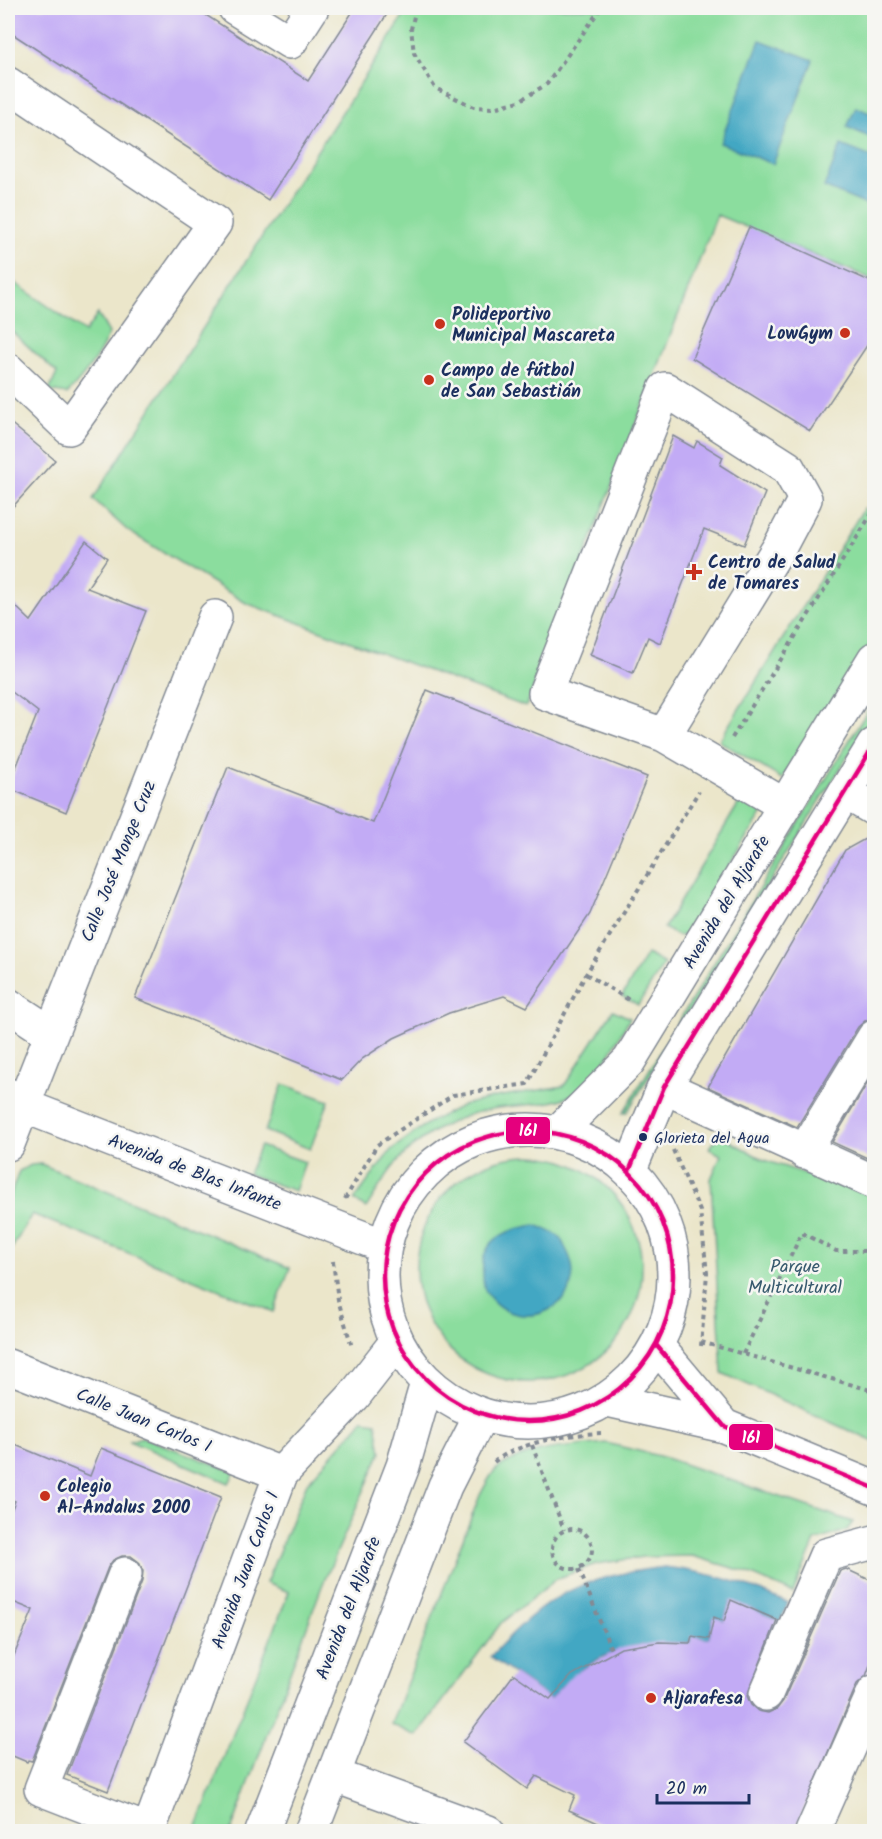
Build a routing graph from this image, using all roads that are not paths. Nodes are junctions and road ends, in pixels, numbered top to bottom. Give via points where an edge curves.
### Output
1 (235, 8) edge
2 (312, 8) edge
3 (8, 84) edge
4 (8, 370) edge
5 (215, 617) dead end
6 (874, 659) edge
7 (664, 735) junction
8 (874, 745) edge
9 (845, 792) junction
10 (784, 805) junction
11 (874, 809) edge
12 (8, 1005) edge
13 (50, 1032) junction
14 (874, 1037) edge
15 (664, 1087) junction
16 (16, 1100) edge
17 (558, 1131) junction
18 (8, 1144) edge
19 (804, 1152) junction
20 (630, 1169) junction
21 (874, 1182) edge
22 (384, 1246) junction
23 (397, 1341) junction
24 (657, 1346) junction
25 (8, 1366) edge
26 (427, 1383) junction
27 (607, 1400) junction
28 (481, 1415) junction
29 (724, 1426) junction
30 (281, 1474) junction
31 (874, 1488) edge
32 (874, 1542) edge
33 (125, 1574) dead end
34 (874, 1692) edge
35 (766, 1694) dead end
36 (863, 1749) edge
37 (333, 1774) junction
38 (474, 1829) edge
39 (148, 1831) edge
40 (262, 1832) edge
41 (310, 1832) edge
42 (812, 1832) edge

1 - 2 street via 290,42
3 - 4 street via 215,223 69,428
5 - 13 street, Calle José Monge Cruz
6 - 10 street, Avenida del Aljarafe
7 - 7 street via 805,499 788,468 665,389 545,693
7 - 10 street
8 - 9 street
9 - 11 street
9 - 15 street
10 - 17 street, Avenida del Aljarafe via 629,1061
12 - 13 street
13 - 16 street, Calle José Monge Cruz
14 - 19 street
15 - 19 street
15 - 20 street
16 - 18 street, Calle José Monge Cruz
16 - 22 street, Avenida de Blas Infante
17 - 20 street
17 - 22 street via 501,1130 447,1152 406,1192
19 - 21 street
20 - 24 street via 665,1222 675,1285
22 - 23 street via 382,1294
23 - 26 street
23 - 30 street, Avenida Juan Carlos I via 354,1396
24 - 27 street via 636,1376
24 - 29 street
25 - 30 street, Calle Juan Carlos I
26 - 28 street via 453,1402
26 - 40 street, Avenida del Aljarafe via 403,1466
27 - 28 street via 567,1418 524,1423
27 - 29 street
28 - 37 street via 445,1486
29 - 31 street
30 - 39 street, Avenida Juan Carlos I
32 - 35 street via 826,1555
33 - 39 street via 41,1789
34 - 36 street
36 - 42 street
37 - 38 street
37 - 41 street

